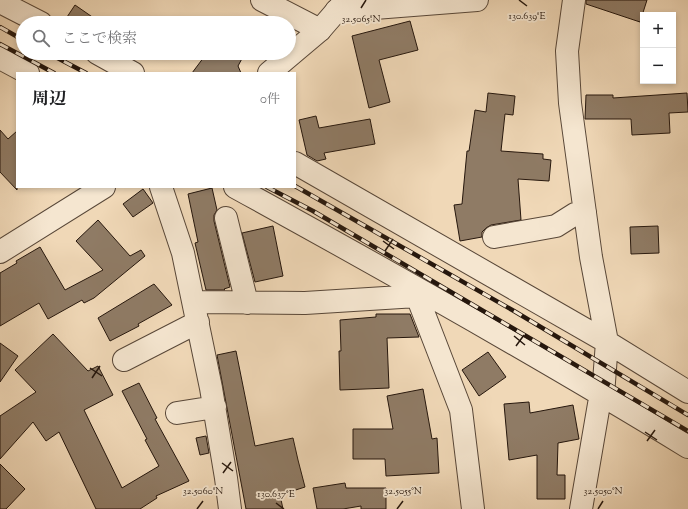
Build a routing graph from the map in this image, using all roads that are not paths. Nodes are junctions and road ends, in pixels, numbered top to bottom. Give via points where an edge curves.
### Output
1 (25, 0) edge
2 (262, 0) edge
3 (477, 0) edge
4 (574, 0) edge
5 (0, 2) edge
6 (341, 6) edge
7 (27, 16) edge
8 (34, 16) edge
9 (293, 16) edge
10 (296, 18) edge
11 (320, 30) junction
12 (296, 50) edge
13 (0, 58) edge
14 (110, 60) edge
15 (284, 60) edge
16 (26, 72) edge
17 (131, 72) edge
18 (270, 72) edge
19 (296, 164) edge
20 (102, 188) edge
21 (161, 188) edge
22 (237, 188) edge
23 (580, 213) junction
24 (226, 218) dead end
25 (494, 237) dead end
26 (0, 252) edge
27 (247, 303) junction
28 (196, 312) junction
29 (607, 342) junction
30 (124, 360) dead end
31 (688, 392) edge
32 (603, 395) junction
33 (215, 407) junction
34 (177, 413) dead end
35 (688, 447) edge
36 (230, 509) edge
37 (474, 509) edge
38 (581, 509) edge

1 - 8 street
2 - 9 street
3 - 6 street
4 - 23 street via 567,52
5 - 7 street
6 - 11 street
10 - 11 street
11 - 12 street
13 - 16 street
14 - 17 street
15 - 18 street
19 - 29 street
20 - 26 street
21 - 28 street via 183,252
22 - 32 street via 386,270
23 - 25 street via 556,226
23 - 29 street
24 - 27 street
27 - 28 street
27 - 37 street via 305,303 417,296 461,410
28 - 30 street
28 - 33 street
29 - 31 street
29 - 32 street
32 - 35 street
32 - 38 street via 599,404
33 - 34 street
33 - 36 street

